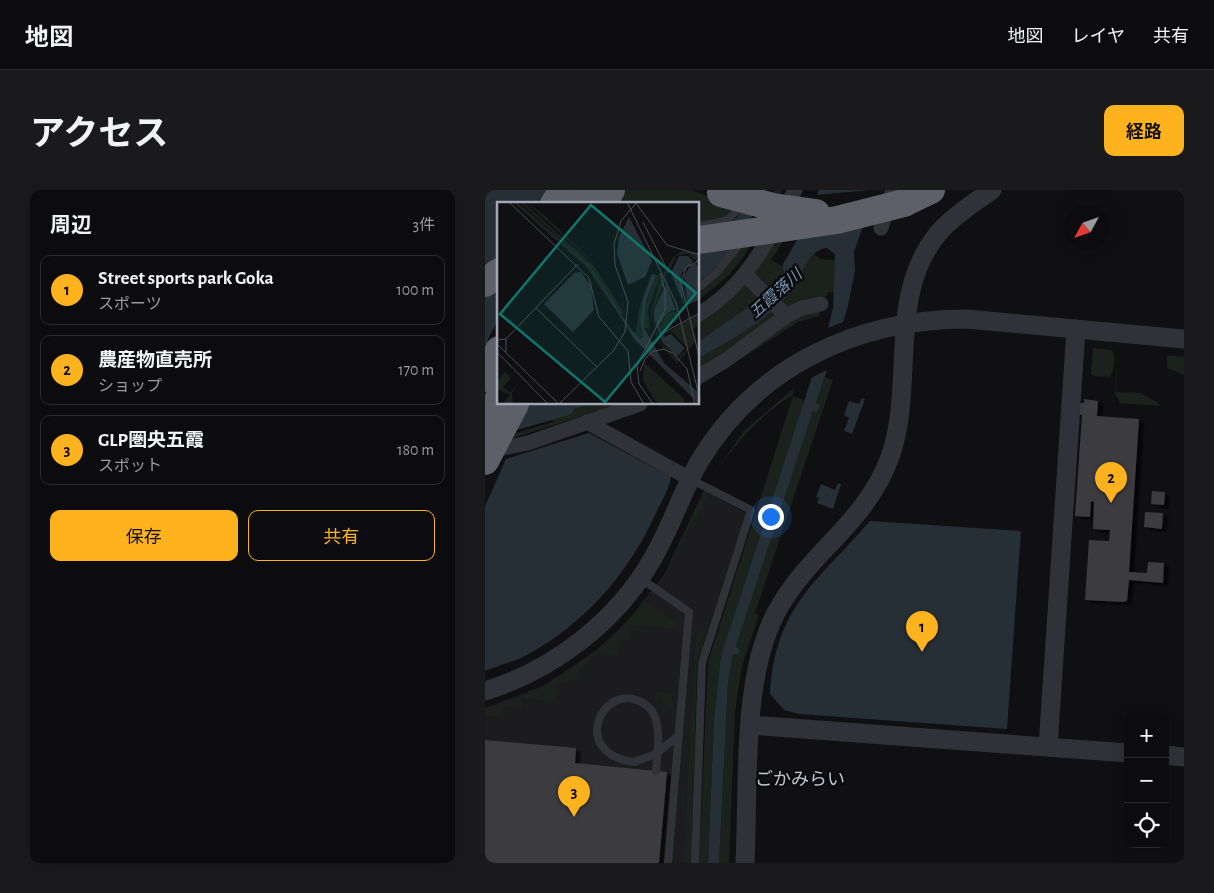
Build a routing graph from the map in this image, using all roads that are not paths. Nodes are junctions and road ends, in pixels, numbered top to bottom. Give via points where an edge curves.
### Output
1 (563, 190) edge
2 (578, 190) edge
3 (588, 190) edge
4 (611, 190) edge
5 (795, 190) edge
6 (931, 190) edge
7 (992, 190) edge
8 (899, 194) edge
9 (741, 196) edge
10 (554, 202) edge
11 (580, 202) edge
12 (599, 202) edge
13 (603, 202) edge
14 (753, 222) dead end
15 (700, 226) edge
16 (881, 228) dead end
17 (700, 240) edge
18 (497, 274) edge
19 (745, 274) junction
20 (485, 283) edge
21 (700, 287) edge
22 (821, 304) dead end
23 (700, 313) edge
24 (786, 316) junction
25 (906, 322) junction
26 (1076, 329) junction
27 (1184, 339) edge
28 (497, 354) edge
29 (497, 357) edge
30 (485, 361) edge
31 (700, 375) edge
32 (485, 378) edge
33 (497, 402) edge
34 (514, 405) edge
35 (637, 405) edge
36 (587, 422) junction
37 (485, 429) edge
38 (485, 452) edge
39 (485, 461) edge
40 (691, 480) junction
41 (640, 578) junction
42 (485, 691) edge
43 (750, 725) junction
44 (679, 735) junction
45 (1048, 747) junction
46 (1124, 753) edge
47 (1169, 756) edge
48 (1184, 757) edge
49 (656, 771) dead end
50 (668, 863) edge
51 (695, 863) edge
52 (745, 863) edge

1 - 10 highway
2 - 12 lane
3 - 11 highway, bridge
4 - 13 highway
5 - 19 street via 769,240
6 - 8 highway
7 - 25 street via 951,221 930,245 915,275
8 - 9 highway, bridge via 859,211 822,213 781,209
8 - 16 street
8 - 17 highway, bridge via 837,220
9 - 15 lane via 736,213 726,221
14 - 21 lane via 740,245 718,272
18 - 20 highway
19 - 23 street
19 - 24 street
22 - 24 street
24 - 31 street
25 - 26 street via 967,319
25 - 40 street via 850,338 811,355 781,374 732,419 699,462
25 - 43 street via 898,421 881,480 854,520 814,561 780,605 765,642
26 - 27 street
26 - 45 street
28 - 32 highway, bridge
29 - 30 lane
33 - 37 highway
34 - 39 highway, bridge
35 - 36 street
36 - 38 street via 528,443
36 - 40 street
40 - 41 street
40 - 51 lane via 751,510 702,663
41 - 42 street via 608,618 562,654
41 - 44 lane via 689,612
43 - 45 street
43 - 52 street
44 - 49 lane, bridge via 656,754 634,762 619,760 601,746 597,736 600,716 614,702 637,699 644,703 654,715 658,742
44 - 50 lane
45 - 46 street
47 - 48 street

